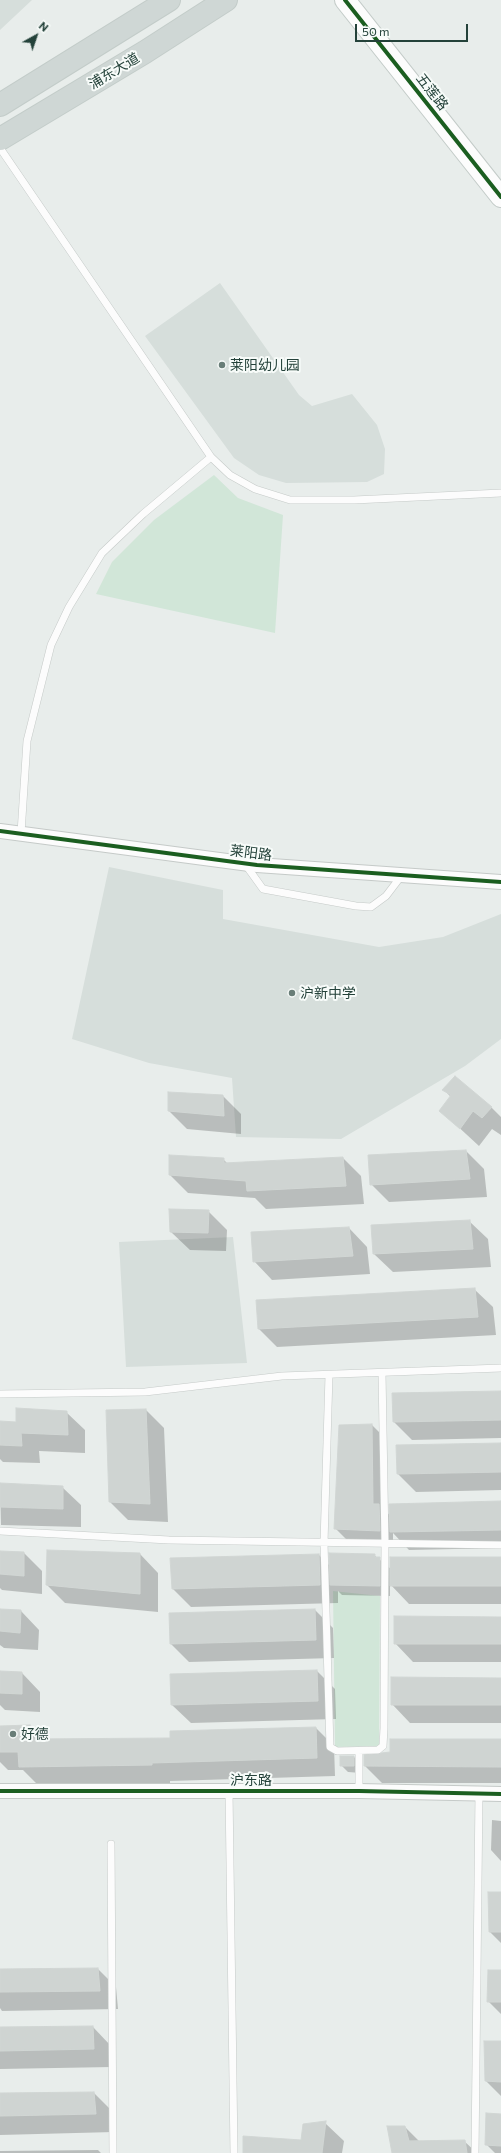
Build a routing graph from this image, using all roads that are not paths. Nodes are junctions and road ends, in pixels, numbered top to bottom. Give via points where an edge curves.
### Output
1 (169, 0) edge
2 (226, 0) edge
3 (345, 0) edge
4 (0, 105) edge
5 (0, 139) edge
6 (0, 148) edge
7 (501, 197) edge
8 (211, 457) junction
9 (501, 493) edge
10 (0, 830) edge
11 (21, 833) junction
12 (245, 863) junction
13 (402, 875) junction
14 (501, 882) edge
15 (501, 1368) edge
16 (382, 1373) junction
17 (329, 1375) junction
18 (0, 1394) edge
19 (0, 1531) edge
20 (324, 1543) junction
21 (385, 1543) junction
22 (501, 1545) edge
23 (359, 1751) junction
24 (0, 1791) edge
25 (229, 1791) junction
26 (359, 1791) junction
27 (479, 1793) junction
28 (501, 1794) edge
29 (111, 1844) dead end
30 (113, 2153) edge
31 (234, 2153) edge
32 (475, 2153) edge

1 - 4 main road
2 - 5 main road, 浦东大道 via 146,52
3 - 7 street, 五莲路
6 - 8 lane
8 - 9 lane via 230,475 255,489 290,500 354,500
8 - 11 lane via 143,514 102,553 69,607 51,645 27,741
10 - 11 street, 莱阳路
11 - 12 street, 莱阳路
12 - 13 street, 莱阳路
12 - 13 lane via 263,889 356,906 371,907 386,896
13 - 14 street, 莱阳路
15 - 16 lane
16 - 17 lane
16 - 21 lane
17 - 18 lane via 282,1376 145,1392
17 - 20 lane
19 - 20 lane via 169,1540
20 - 21 lane
20 - 23 lane via 330,1747 337,1751
21 - 22 lane
21 - 23 lane via 383,1746 378,1750
23 - 26 lane
24 - 25 street, 沪东路
25 - 26 street, 沪东路
25 - 31 lane
26 - 27 street, 沪东路
27 - 28 street, 沪东路
27 - 32 lane
29 - 30 lane

